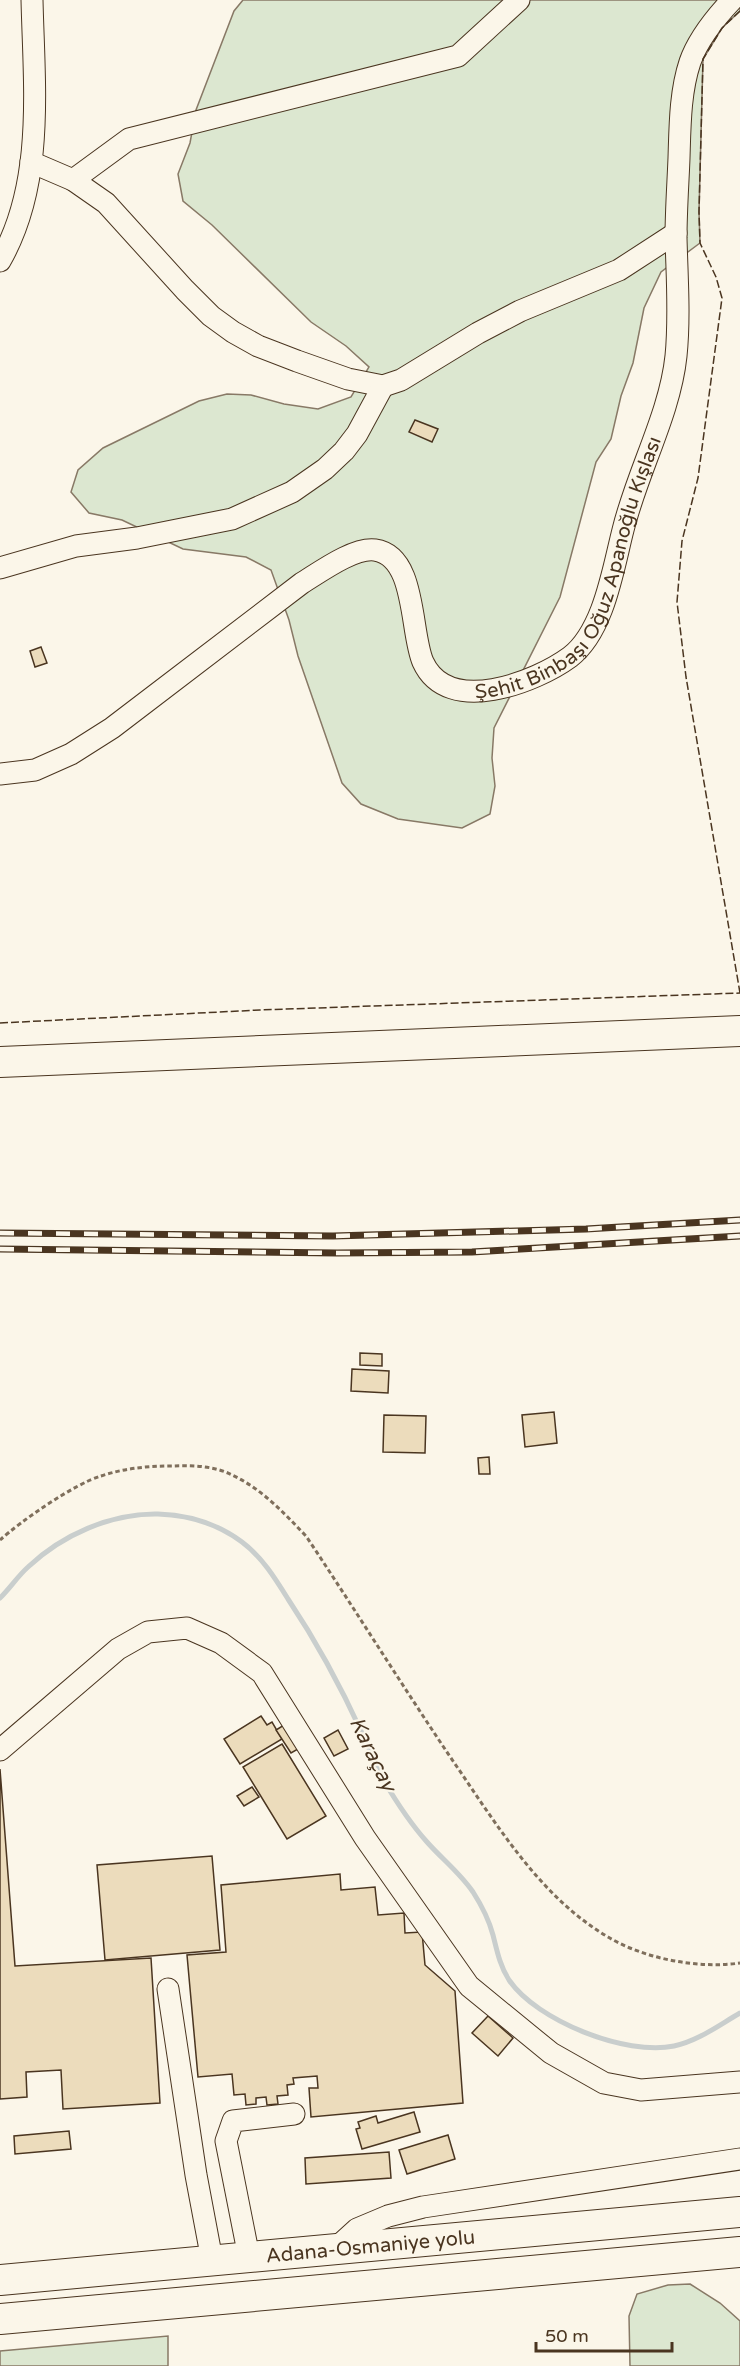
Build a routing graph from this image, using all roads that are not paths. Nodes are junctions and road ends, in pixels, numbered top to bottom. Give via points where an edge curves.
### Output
1 (32, 0) edge
2 (519, 0) edge
3 (732, 0) edge
4 (31, 162) junction
5 (73, 180) junction
6 (676, 233) junction
7 (0, 261) edge
8 (383, 386) junction
9 (0, 568) edge
10 (0, 774) edge
11 (740, 1018) edge
12 (740, 1031) edge
13 (0, 1046) edge
14 (0, 1062) edge
15 (0, 1750) edge
16 (168, 1989) dead end
17 (740, 2082) edge
18 (294, 2114) dead end
19 (740, 2160) edge
20 (740, 2212) edge
21 (335, 2249) junction
22 (740, 2252) edge
23 (249, 2257) junction
24 (212, 2260) junction
25 (0, 2280) edge
26 (0, 2319) edge

1 - 4 street
2 - 5 street via 458,56 129,139
3 - 6 street, Şehit Binbaşı Oğuz Apanoğlu Kışlası via 703,36 684,86
4 - 5 street
4 - 7 street via 15,227
5 - 8 street via 106,203 185,291 234,332 307,365
6 - 8 street via 619,270 520,311 401,380
6 - 10 street, Şehit Binbaşı Oğuz Apanoğlu Kışlası via 678,313 671,387 627,510 603,608 573,655 510,687 480,692 438,681 423,663 404,576 390,557 375,550 359,552 302,583 112,728 72,754 35,770
8 - 9 street via 344,451 325,469 282,497 232,519 76,546
11 - 13 highway
12 - 14 highway
15 - 17 street via 118,1649 148,1632 187,1628 221,1643 262,1673 365,1838 468,1986 551,2053 604,2083 640,2090
16 - 24 street
18 - 23 street via 233,2121 226,2141
19 - 21 street via 423,2207 357,2229
20 - 21 highway, Adana-Osmaniye yolu
21 - 23 highway, Adana-Osmaniye yolu
22 - 26 highway, Adana-Osmaniye yolu
23 - 24 highway, Adana-Osmaniye yolu
24 - 25 highway, Adana-Osmaniye yolu

